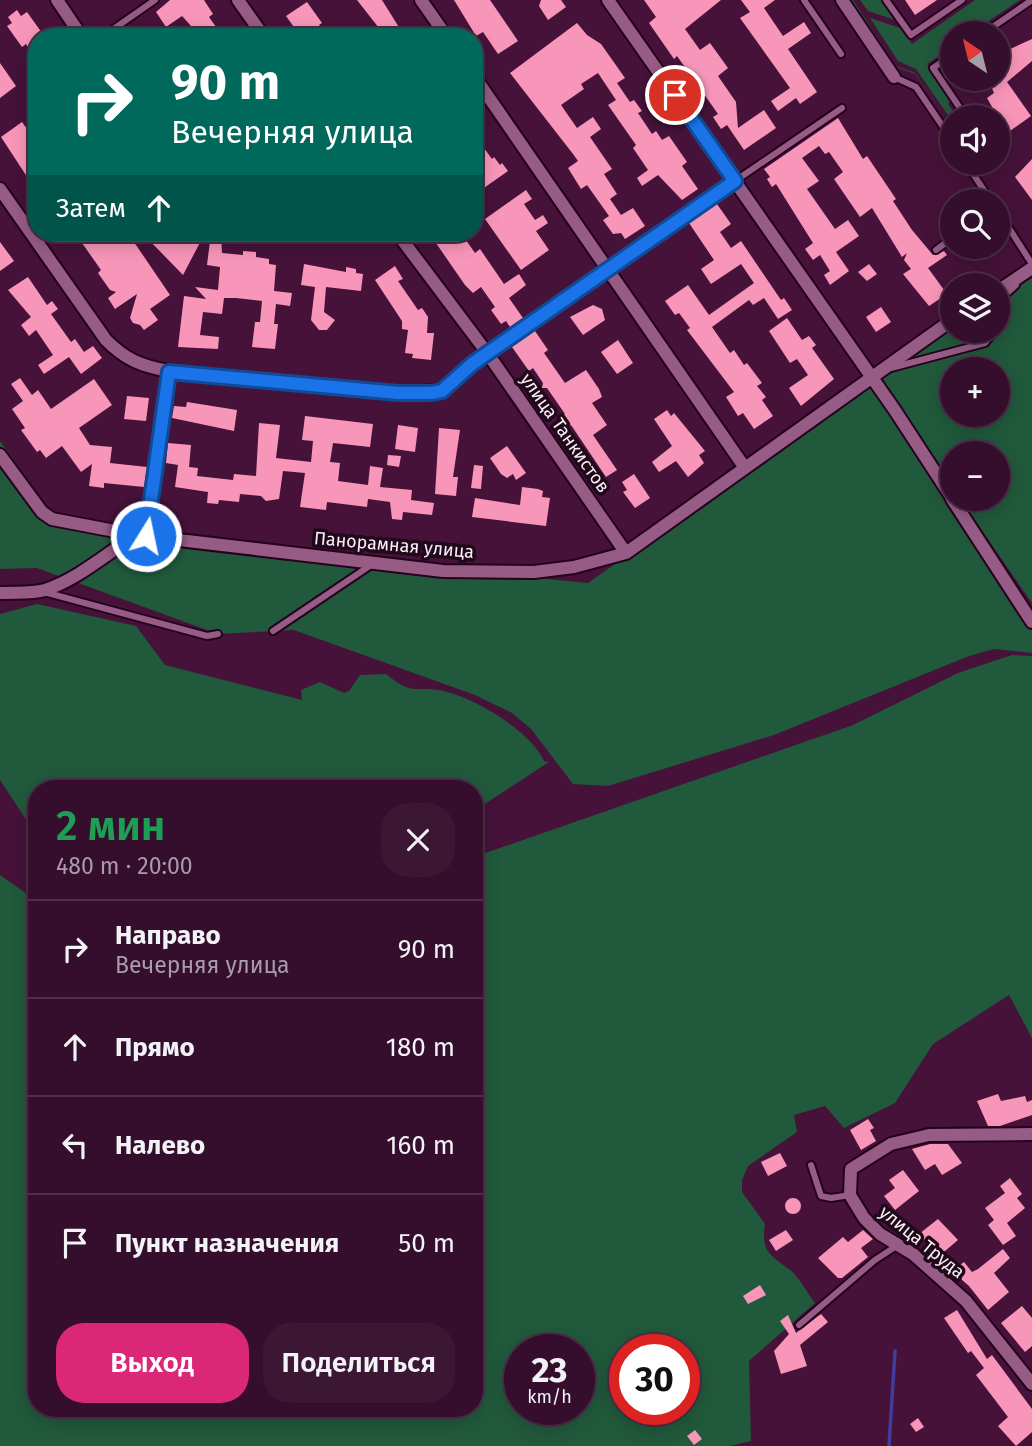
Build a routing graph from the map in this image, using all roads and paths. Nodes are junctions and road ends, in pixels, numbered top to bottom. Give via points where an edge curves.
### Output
1 (57, 0) edge
2 (155, 0) edge
3 (239, 0) edge
4 (421, 0) edge
5 (608, 0) edge
6 (804, 0) edge
7 (842, 0) edge
8 (886, 0) edge
9 (961, 0) edge
10 (1032, 1) edge
11 (1002, 21) edge
12 (76, 28) edge
13 (115, 28) edge
14 (258, 28) edge
15 (441, 28) edge
16 (841, 54) dead end
17 (940, 63) edge
18 (894, 77) joint
19 (940, 78) edge
20 (483, 89) edge
21 (842, 108) dead end
22 (940, 121) edge
23 (735, 181) junction
24 (0, 189) edge
25 (28, 229) edge
26 (1010, 231) edge
27 (37, 242) edge
28 (405, 242) edge
29 (940, 247) edge
30 (936, 250) dead end
31 (1032, 267) edge
32 (608, 270) junction
33 (1010, 283) edge
34 (1010, 290) edge
35 (940, 328) edge
36 (985, 343) edge
37 (488, 354) junction
38 (169, 372) junction
39 (875, 374) junction
40 (0, 455) edge
41 (745, 468) junction
42 (940, 479) edge
43 (960, 511) edge
44 (141, 536) junction
45 (626, 553) junction
46 (375, 563) junction
47 (42, 591) junction
48 (0, 593) edge
49 (1032, 622) edge
50 (274, 631) dead end
51 (218, 634) dead end
52 (1032, 1134) edge
53 (811, 1165) dead end
54 (850, 1195) junction
55 (898, 1245) junction
56 (799, 1325) dead end
57 (1032, 1384) edge

1 - 12 street
2 - 13 lane
3 - 14 street
4 - 15 street
5 - 23 street
6 - 16 lane
7 - 18 street
8 - 9 lane via 911,35
10 - 11 lane
17 - 19 lane via 933,68
18 - 22 lane via 916,87
20 - 32 street
21 - 23 lane
23 - 32 street
23 - 39 street
24 - 25 street
26 - 31 lane
27 - 38 street via 123,357 136,365
28 - 37 street, улица Танкистов
29 - 30 lane
31 - 33 street
31 - 34 lane
32 - 37 street
32 - 41 street
35 - 39 street, Панорамная улица
36 - 39 lane
37 - 38 street via 442,391 431,393
37 - 45 street, улица Танкистов
38 - 44 street
39 - 41 street, Панорамная улица
39 - 42 street
40 - 44 street, Панорамная улица via 52,519
41 - 45 street, Панорамная улица
43 - 49 street
44 - 46 street, Панорамная улица
44 - 47 street
45 - 46 street, Панорамная улица via 534,572
46 - 50 lane
47 - 48 street
47 - 51 lane via 207,636
52 - 54 street via 929,1135 891,1144 851,1169
53 - 54 lane via 821,1196
54 - 55 street, улица Труда via 872,1226
55 - 56 lane
55 - 57 street, улица Труда via 966,1301

